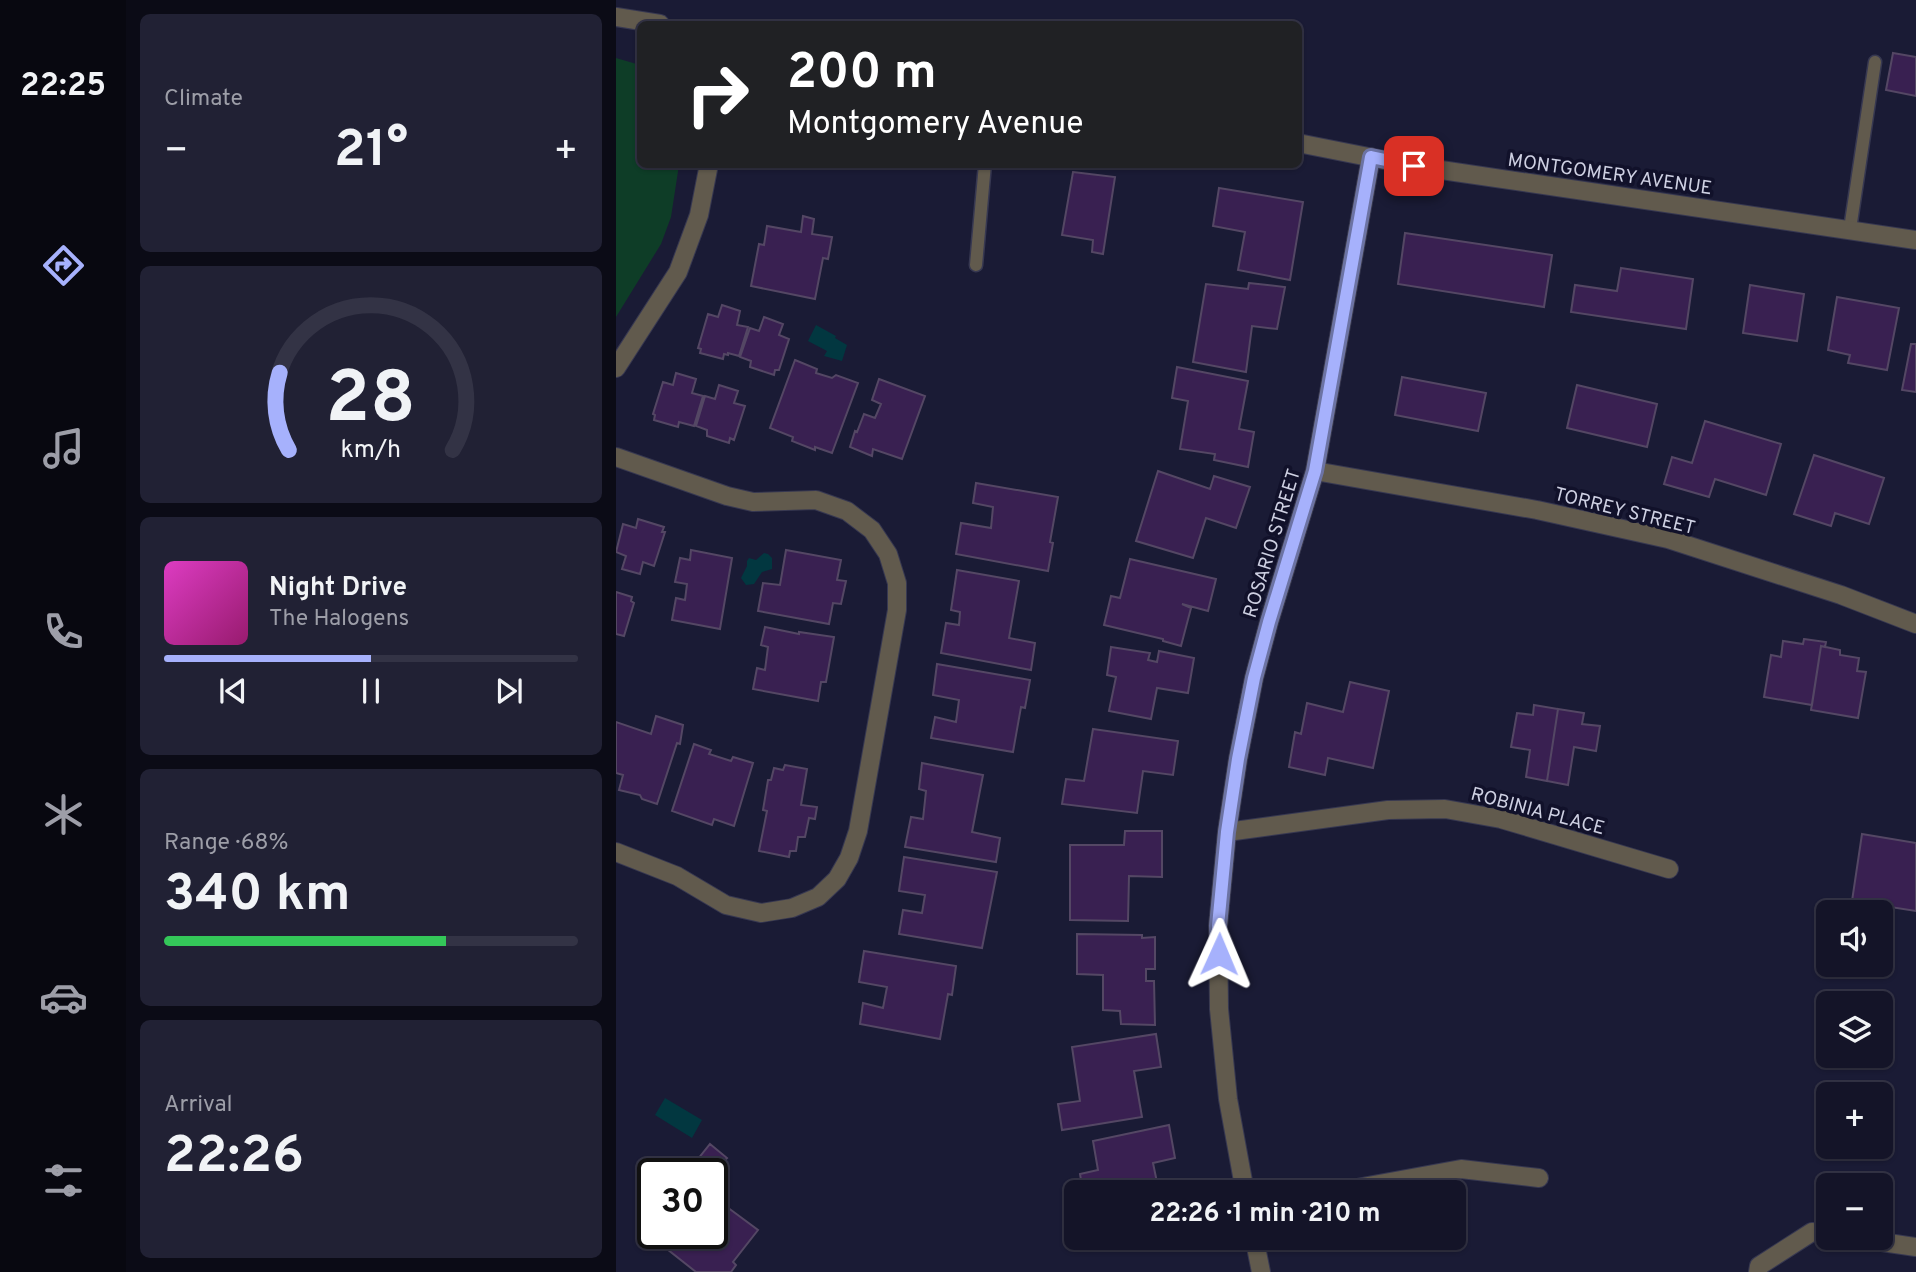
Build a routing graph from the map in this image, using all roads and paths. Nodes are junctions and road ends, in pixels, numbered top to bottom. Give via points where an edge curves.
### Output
1 (616, 17) edge
2 (641, 21) edge
3 (1875, 62) dead end
4 (1302, 144) edge
5 (1371, 157) junction
6 (708, 168) edge
7 (985, 168) edge
8 (1850, 229) junction
9 (1916, 240) edge
10 (976, 265) dead end
11 (616, 368) edge
12 (616, 457) edge
13 (1315, 471) junction
14 (1916, 624) edge
15 (1227, 832) junction
16 (616, 852) edge
17 (1669, 869) dead end
18 (1539, 1178) dead end
19 (1243, 1180) edge
20 (1401, 1180) edge
21 (1816, 1232) edge
22 (1893, 1244) edge
23 (1916, 1247) edge
24 (1257, 1250) edge
25 (1261, 1272) edge
26 (1758, 1272) edge

1 - 2 street
3 - 8 lane
4 - 5 street, MONTGOMERY AVENUE
5 - 8 street, MONTGOMERY AVENUE
5 - 13 street, ROSARIO STREET
6 - 11 street via 699,215 678,272
7 - 10 lane
8 - 9 street, MONTGOMERY AVENUE
12 - 16 street via 727,496 753,502 816,500 847,511 872,530 888,554 897,583 897,610 858,831 837,879 818,897 761,914 726,905 677,876
13 - 14 street, TORREY STREET via 1536,510 1668,539
13 - 15 street, ROSARIO STREET via 1254,678
15 - 17 street, ROBINIA PLACE via 1388,810 1445,808 1501,819
15 - 19 street, ROSARIO STREET via 1218,926 1219,1009
18 - 20 street via 1461,1169
21 - 26 street via 1759,1266
22 - 23 street
24 - 25 street

